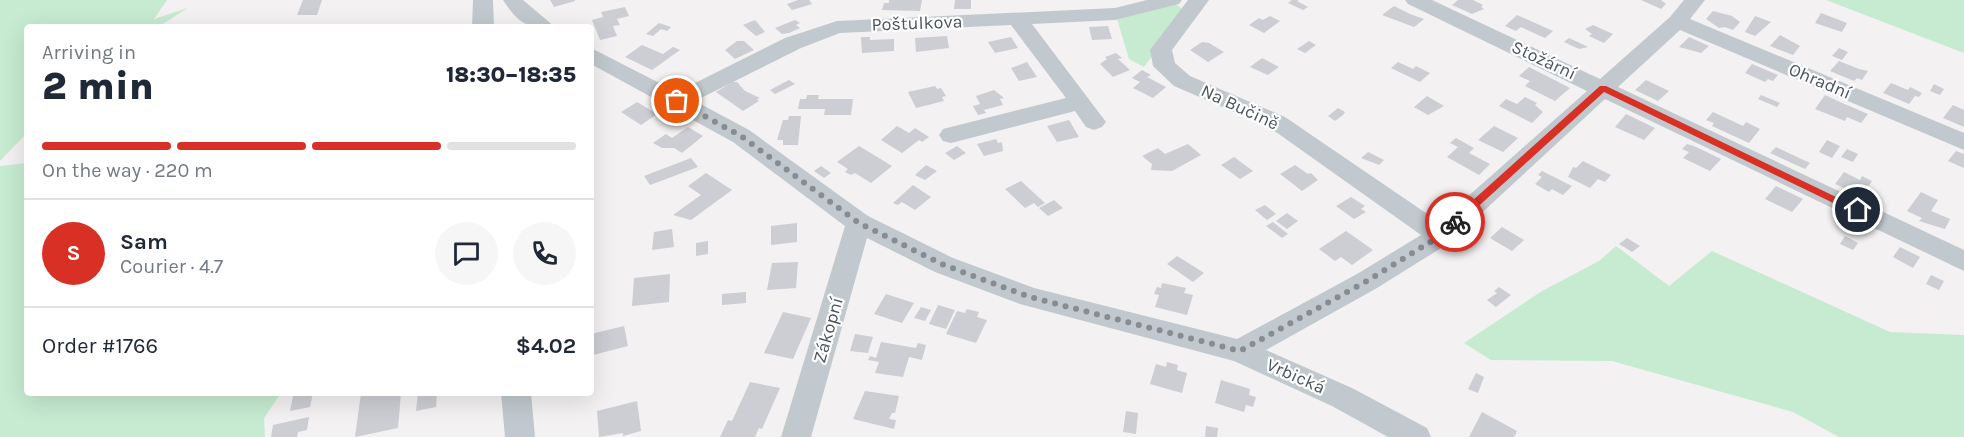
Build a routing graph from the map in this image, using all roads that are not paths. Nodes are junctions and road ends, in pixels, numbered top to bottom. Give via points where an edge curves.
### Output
1 (483, 0) edge
2 (513, 0) edge
3 (1172, 0) edge
4 (1199, 0) edge
5 (1415, 0) edge
6 (1695, 0) edge
7 (1017, 19) junction
8 (1677, 21) junction
9 (483, 24) edge
10 (540, 24) edge
11 (594, 57) edge
12 (1603, 88) junction
13 (677, 101) junction
14 (1081, 102) junction
15 (1094, 122) dead end
16 (951, 135) dead end
17 (1964, 141) edge
18 (859, 223) junction
19 (1440, 236) junction
20 (1964, 261) edge
21 (1240, 351) junction
22 (516, 396) edge
23 (520, 437) edge
24 (796, 437) edge
25 (1416, 437) edge

1 - 9 street
2 - 10 street
3 - 7 street, Poštulkova via 1115,14
4 - 19 street, Na Bučině via 1161,50 1164,66 1182,81 1277,122
5 - 12 street, Stožární
6 - 8 street
7 - 13 street, Poštulkova via 837,27 793,43
7 - 14 street
8 - 12 street
8 - 17 street, Ohradní
11 - 13 street, Vrbická
12 - 19 street
12 - 20 street, Stožární
13 - 18 street, Vrbická via 741,136
14 - 15 street
14 - 16 street
18 - 21 street, Vrbická via 944,265 1030,297
18 - 24 street, Zákopní
19 - 21 street
21 - 25 street, Vrbická via 1342,397
22 - 23 street

